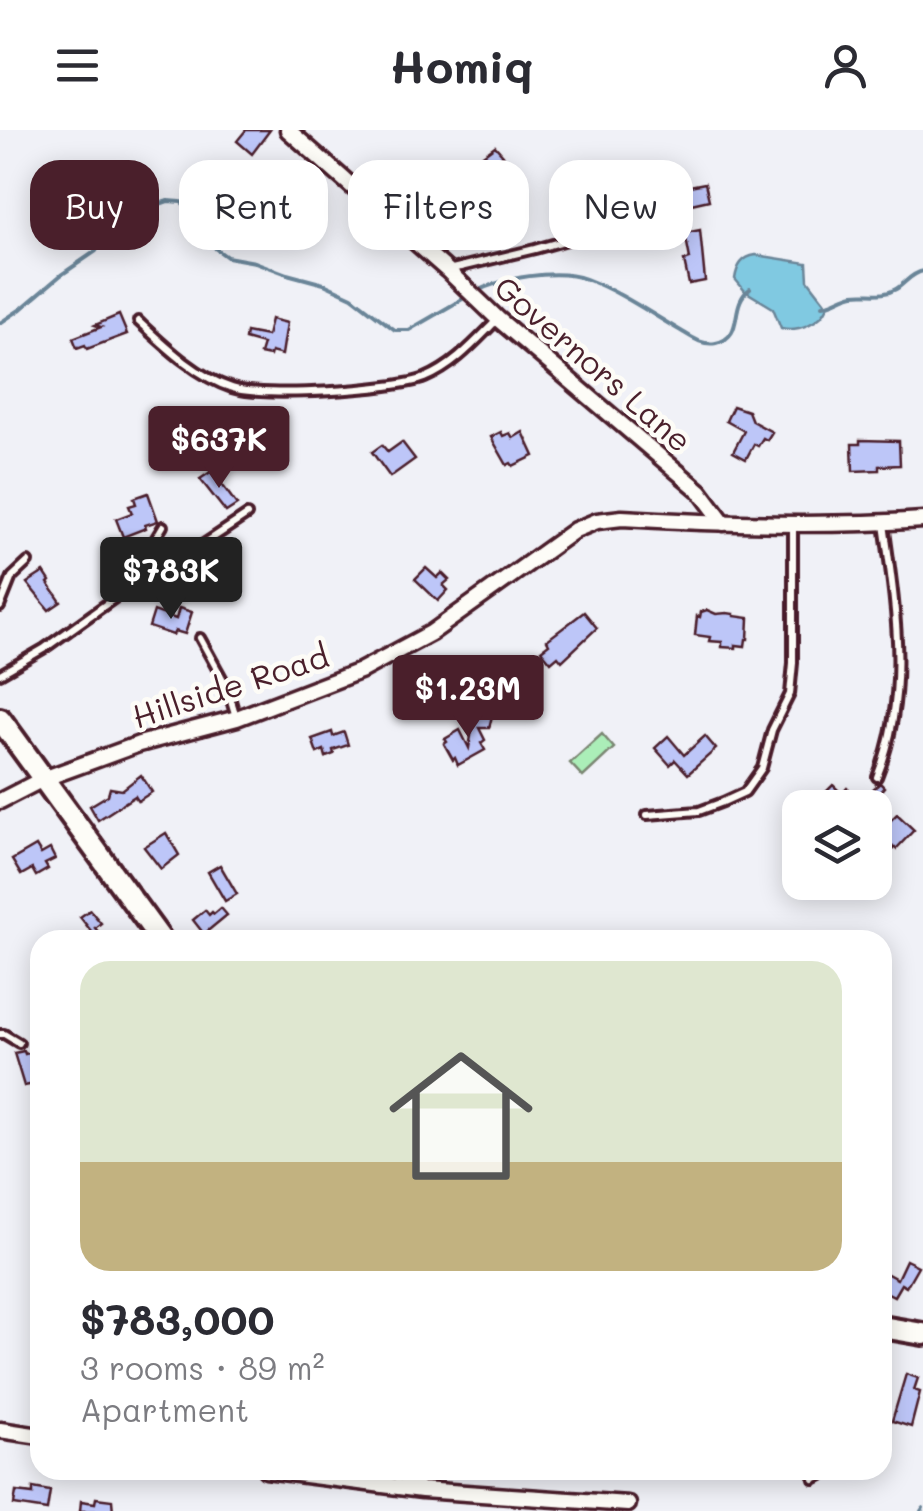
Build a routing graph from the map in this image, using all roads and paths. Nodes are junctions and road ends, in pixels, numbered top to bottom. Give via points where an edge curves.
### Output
1 (288, 130) edge
2 (549, 245) edge
3 (452, 275) junction
4 (498, 320) junction
5 (138, 321) dead end
6 (247, 516) dead end
7 (923, 520) edge
8 (724, 522) junction
9 (793, 523) junction
10 (884, 523) junction
11 (163, 526) dead end
12 (28, 562) dead end
13 (131, 586) junction
14 (0, 607) edge
15 (200, 638) dead end
16 (0, 674) edge
17 (237, 718) junction
18 (0, 719) edge
19 (877, 777) dead end
20 (43, 778) junction
21 (0, 801) edge
22 (647, 815) dead end
23 (154, 930) edge
24 (0, 1034) edge
25 (19, 1043) dead end
26 (892, 1334) edge
27 (923, 1334) edge
28 (0, 1430) edge
29 (30, 1434) edge
30 (337, 1480) edge
31 (628, 1504) dead end

1 - 3 street, Governors Lane
2 - 3 lane
3 - 4 street, Governors Lane
4 - 5 lane via 423,379 254,393 209,378
4 - 8 street, Governors Lane via 700,491
6 - 13 lane
7 - 10 street, Hillside Road
8 - 9 street, Hillside Road
8 - 17 street, Hillside Road via 597,521 431,633 360,671
9 - 10 street, Hillside Road
9 - 22 lane via 790,694 762,768 745,792 699,812
10 - 19 lane via 897,624 897,696
11 - 13 lane
12 - 14 lane via 12,577
13 - 16 lane
15 - 17 lane
17 - 20 street, Hillside Road
18 - 20 main road
20 - 21 street, Hillside Road
20 - 23 main road
24 - 25 lane
26 - 27 main road
28 - 29 street
30 - 31 street

